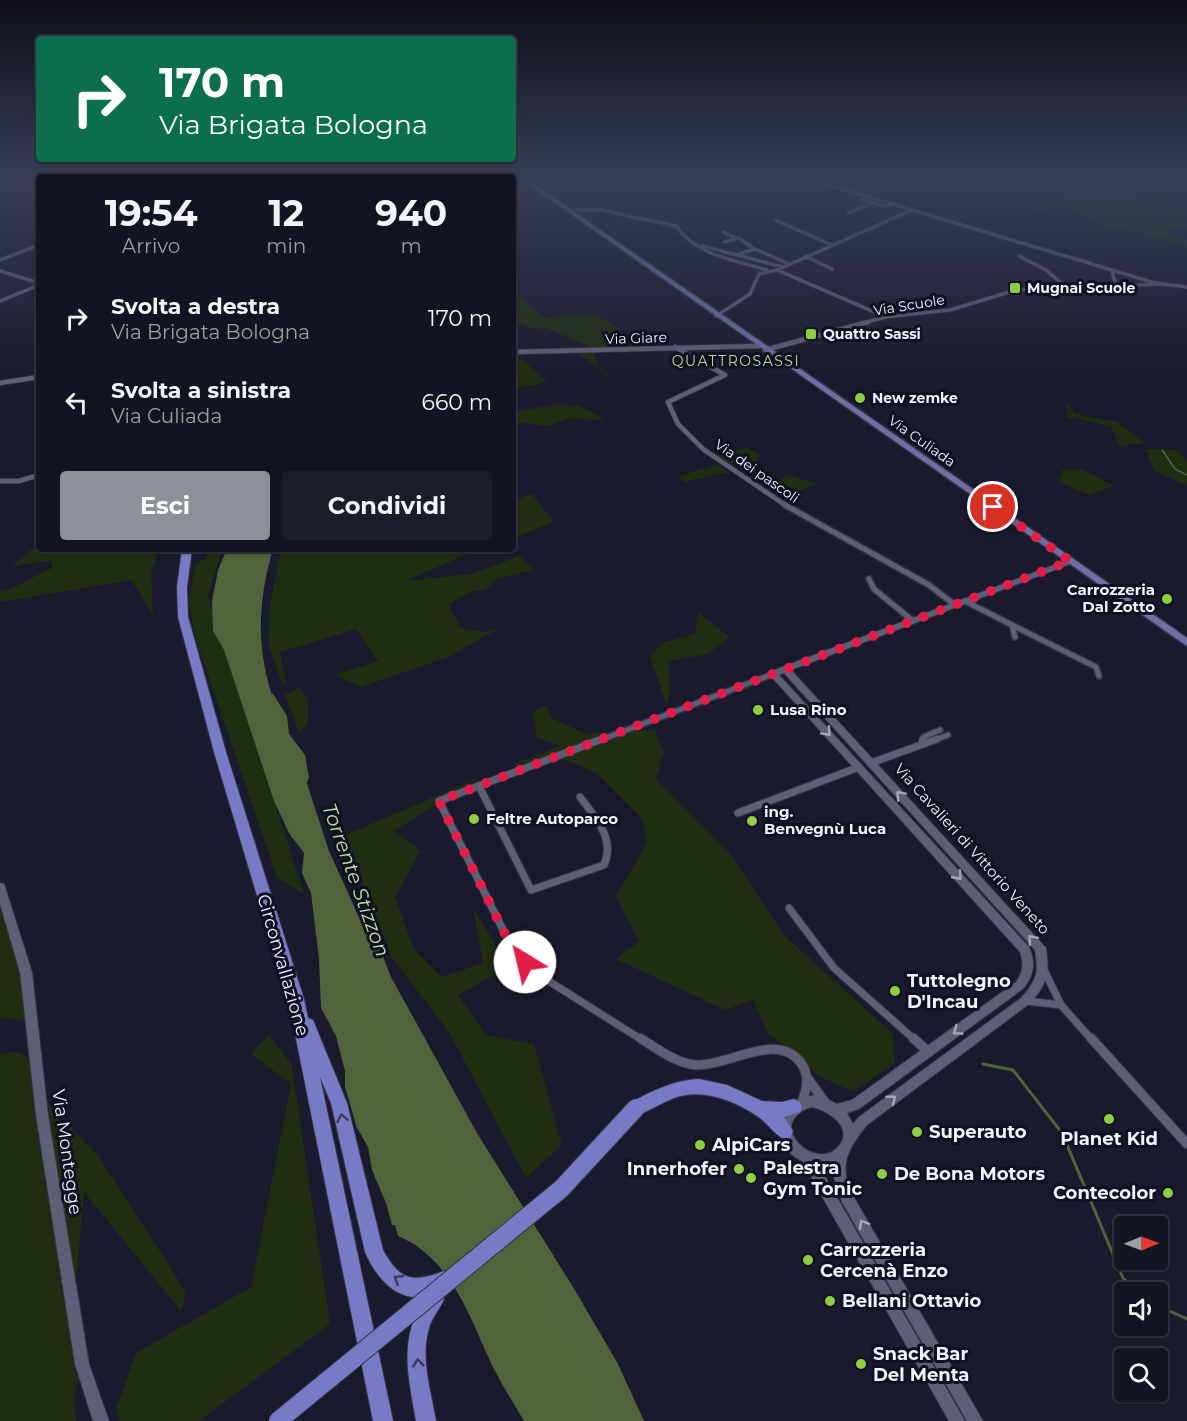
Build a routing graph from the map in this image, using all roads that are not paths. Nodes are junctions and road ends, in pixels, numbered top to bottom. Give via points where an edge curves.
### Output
1 (617, 245) edge
2 (694, 245) edge
3 (700, 245) edge
4 (748, 245) edge
5 (832, 245) edge
6 (1030, 245) edge
7 (36, 246) edge
8 (755, 249) junction
9 (739, 254) junction
10 (806, 256) junction
11 (1019, 256) dead end
12 (0, 260) edge
13 (789, 264) junction
14 (783, 267) junction
15 (832, 269) dead end
16 (777, 270) junction
17 (1112, 270) junction
18 (0, 271) edge
19 (768, 271) junction
20 (36, 283) edge
21 (1164, 284) junction
22 (36, 285) edge
23 (1116, 286) junction
24 (1066, 287) junction
25 (1187, 287) edge
26 (0, 301) edge
27 (716, 316) junction
28 (886, 317) junction
29 (675, 347) junction
30 (762, 348) junction
31 (516, 352) edge
32 (36, 377) edge
33 (0, 383) edge
34 (36, 476) edge
35 (0, 480) edge
36 (187, 552) edge
37 (1070, 561) junction
38 (869, 579) dead end
39 (965, 601) junction
40 (955, 605) junction
41 (913, 621) junction
42 (1012, 625) junction
43 (1015, 637) dead end
44 (1187, 644) edge
45 (785, 669) junction
46 (773, 674) junction
47 (1098, 676) dead end
48 (940, 730) dead end
49 (948, 735) dead end
50 (921, 744) junction
51 (871, 763) junction
52 (859, 767) junction
53 (479, 786) junction
54 (580, 796) dead end
55 (738, 813) dead end
56 (0, 887) edge
57 (789, 908) dead end
58 (1044, 970) junction
59 (296, 999) junction
60 (1025, 1000) junction
61 (1061, 1005) junction
62 (929, 1052) junction
63 (808, 1078) junction
64 (825, 1103) junction
65 (798, 1105) junction
66 (757, 1106) junction
67 (837, 1110) junction
68 (784, 1131) junction
69 (849, 1138) junction
70 (1187, 1144) edge
71 (841, 1154) junction
72 (808, 1159) junction
73 (452, 1277) junction
74 (101, 1421) edge
75 (278, 1421) edge
76 (383, 1421) edge
77 (426, 1421) edge
78 (957, 1421) edge
79 (975, 1421) edge

1 - 27 main road, Via Culiada
2 - 19 street
3 - 9 street
4 - 8 street
5 - 10 street
6 - 17 street
7 - 12 street
8 - 9 street
8 - 13 street
9 - 14 street
10 - 13 street
10 - 15 street
11 - 24 street
13 - 14 street
14 - 16 street
16 - 19 street
16 - 28 street
17 - 21 street
17 - 23 street
18 - 20 street
19 - 27 street via 759,274 750,294
21 - 23 street, Via Scuole
21 - 25 street
22 - 26 street
23 - 24 street, Via Scuole
24 - 28 street, Via Scuole via 1016,290 935,314
27 - 30 main road, Via Culiada
28 - 30 street, Via Scuole
29 - 30 street, Via Giare
29 - 31 street, Via Giare
29 - 40 street, Via dei pascoli via 725,375 668,402 676,423 690,437 796,512 932,586
30 - 37 main road, Via Culiada
32 - 33 street
34 - 35 street via 19,481
36 - 59 highway, Circonvallazione via 183,617
37 - 39 street
37 - 44 main road, Via Culiada
38 - 41 street via 874,590
39 - 40 street
39 - 42 street
40 - 41 street
41 - 45 street
42 - 43 street
42 - 47 street via 1096,667
45 - 46 street
45 - 51 street, Via Cavalieri di Vittorio Veneto
46 -> 52 street, Via Cavalieri di Vittorio Veneto
46 - 53 street
48 - 50 street via 924,737
49 - 50 street
50 - 51 street
58 -> 51 street, Via Cavalieri di Vittorio Veneto via 1040,948
52 - 55 street
52 -> 62 street, Via Cavalieri di Vittorio Veneto via 1028,957 1027,977 1020,985
53 - 54 street via 531,890 604,865 609,858 607,838
53 - 63 street via 439,801 514,952 536,973 663,1053 685,1062 707,1065 775,1047 795,1054
56 - 74 street, Via Montegge via 26,972 42,1115 82,1364
57 - 62 street via 834,968
58 - 60 street via 1039,987
58 - 61 street
73 -> 59 highway via 421,1288 404,1284 386,1272 374,1252 339,1102
59 - 76 highway, Circonvallazione
60 - 61 street
69 -> 60 street via 863,1121
61 - 70 street
62 - 67 street, Via Cavalieri di Vittorio Veneto via 855,1105
63 - 64 street
63 - 65 street
64 - 65 street
64 - 67 street
65 - 66 highway via 773,1110
65 - 68 street via 786,1117
66 - 68 highway via 771,1113
66 - 73 highway, bridge via 718,1090 690,1087 662,1093 636,1108 561,1190
67 - 69 street via 847,1123
68 - 72 street via 790,1144
69 - 71 street
71 - 72 street via 828,1161
79 -> 71 street via 847,1197 839,1175
72 - 78 street
73 - 75 highway, bridge
77 -> 73 highway, bridge via 417,1330 425,1312

